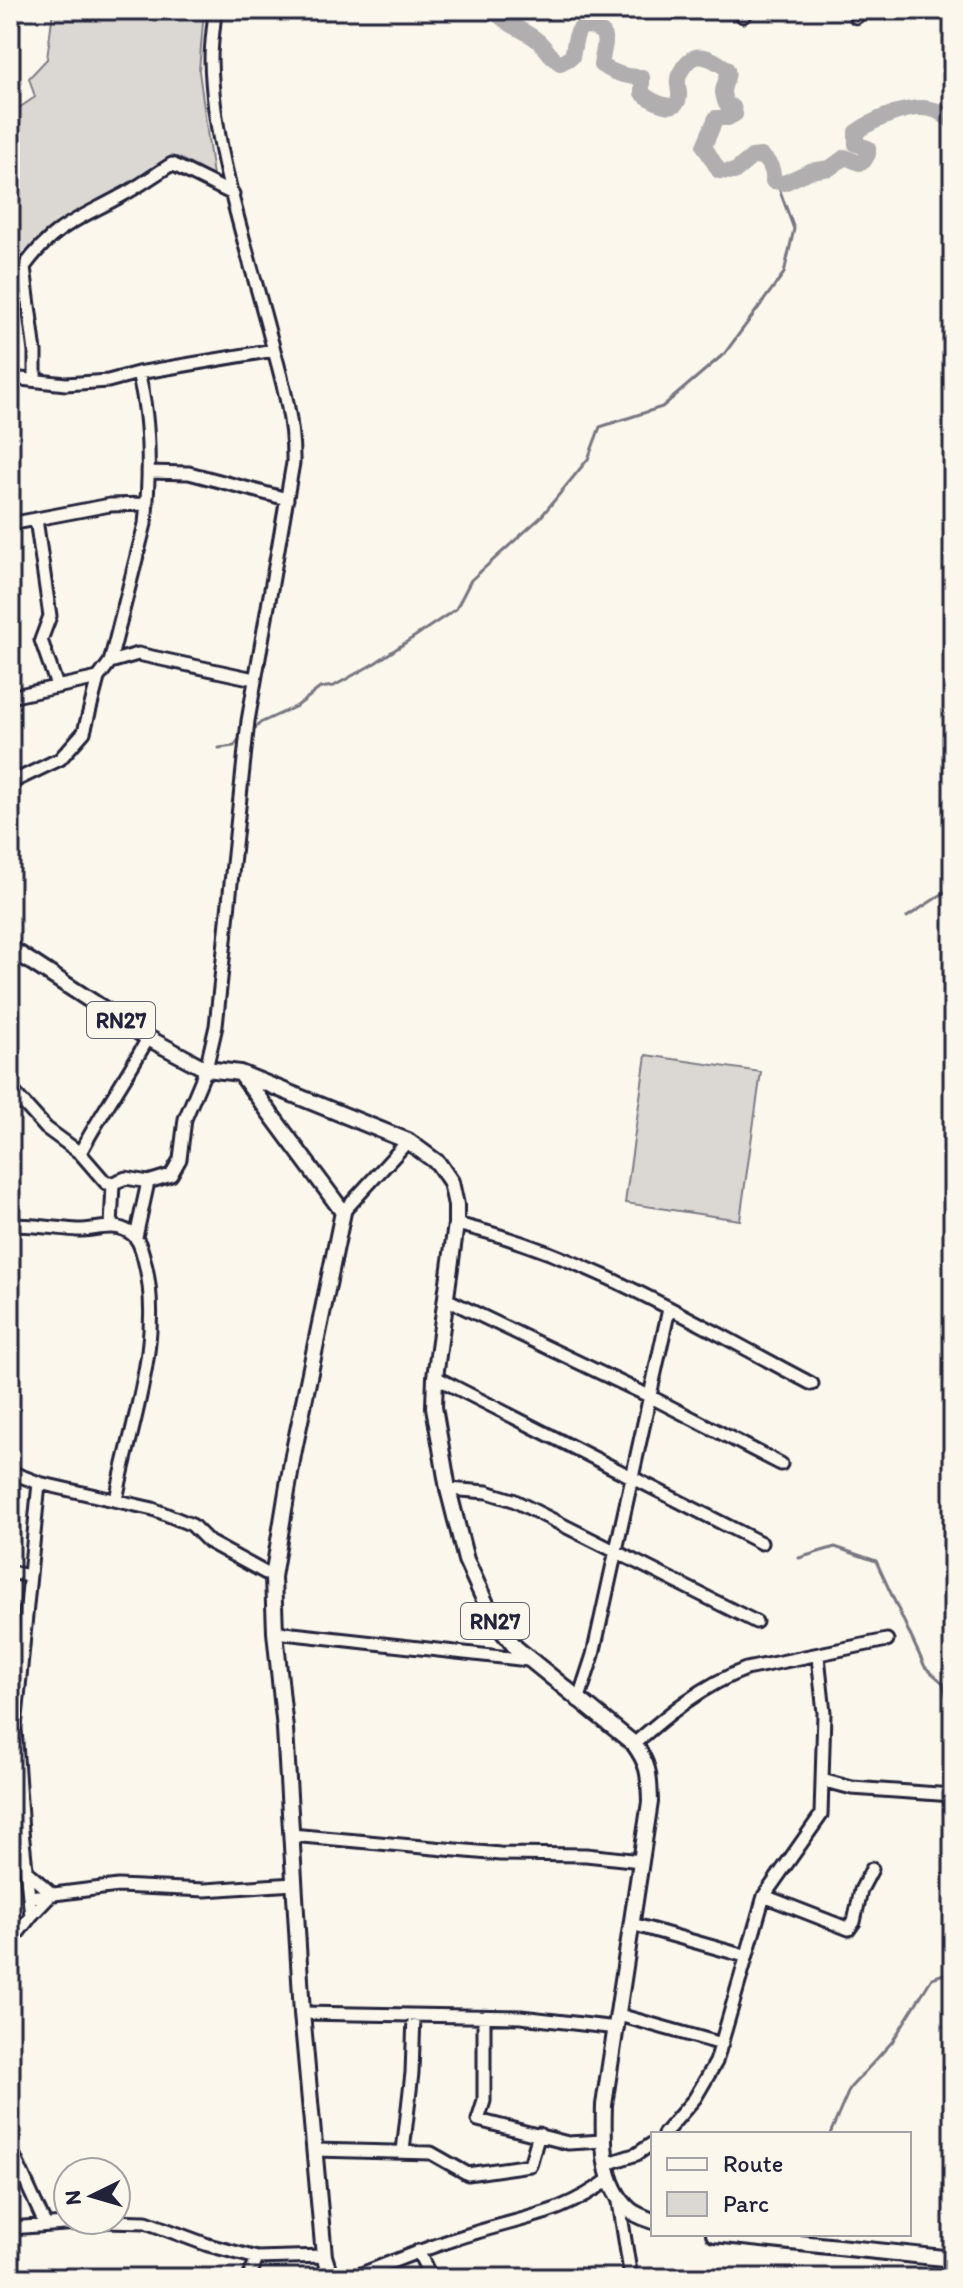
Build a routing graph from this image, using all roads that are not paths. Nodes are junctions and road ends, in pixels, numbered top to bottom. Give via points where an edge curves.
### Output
1 (215, 10) edge
2 (233, 194) junction
3 (274, 350) junction
4 (138, 373) junction
5 (10, 380) edge
6 (35, 380) junction
7 (148, 472) junction
8 (287, 499) junction
9 (147, 504) junction
10 (36, 519) junction
11 (10, 524) edge
12 (110, 662) junction
13 (98, 678) junction
14 (254, 679) junction
15 (57, 686) junction
16 (10, 697) edge
17 (10, 783) edge
18 (10, 948) edge
19 (148, 1038) junction
20 (206, 1069) junction
21 (240, 1073) junction
22 (10, 1088) edge
23 (15, 1099) edge
24 (408, 1141) junction
25 (80, 1153) junction
26 (148, 1182) junction
27 (113, 1183) junction
28 (343, 1212) junction
29 (456, 1224) junction
30 (10, 1225) edge
31 (111, 1227) junction
32 (136, 1237) junction
33 (446, 1299) junction
34 (669, 1309) junction
35 (435, 1377) junction
36 (812, 1384) dead end
37 (651, 1397) junction
38 (781, 1464) dead end
39 (10, 1472) edge
40 (632, 1476) junction
41 (39, 1483) junction
42 (448, 1489) junction
43 (116, 1500) junction
44 (761, 1543) dead end
45 (615, 1551) junction
46 (10, 1572) edge
47 (29, 1576) junction
48 (273, 1577) junction
49 (756, 1622) dead end
50 (275, 1632) junction
51 (887, 1640) dead end
52 (818, 1656) junction
53 (528, 1660) junction
54 (578, 1701) junction
55 (13, 1739) edge
56 (634, 1744) junction
57 (822, 1780) junction
58 (953, 1795) edge
59 (16, 1832) edge
60 (291, 1835) junction
61 (641, 1861) junction
62 (872, 1869) dead end
63 (27, 1872) junction
64 (294, 1884) junction
65 (52, 1894) junction
66 (764, 1896) junction
67 (30, 1897) junction
68 (31, 1916) junction
69 (632, 1924) junction
70 (10, 1943) edge
71 (745, 1956) junction
72 (302, 2013) junction
73 (414, 2016) junction
74 (484, 2017) junction
75 (618, 2021) junction
76 (722, 2044) junction
77 (666, 2132) edge
78 (539, 2134) junction
79 (603, 2141) junction
80 (651, 2144) edge
81 (10, 2147) edge
82 (315, 2150) junction
83 (403, 2151) junction
84 (608, 2171) junction
85 (618, 2196) junction
86 (651, 2220) edge
87 (45, 2224) junction
88 (10, 2228) edge
89 (733, 2236) edge
90 (418, 2251) junction
91 (324, 2256) junction
92 (257, 2258) junction
93 (953, 2259) edge
94 (249, 2278) edge
95 (331, 2278) edge
96 (351, 2278) edge
97 (431, 2278) edge
98 (631, 2278) edge

1 - 2 street via 213,93
2 - 3 street
2 - 6 street via 172,164 71,220 47,240 24,267
3 - 4 street
3 - 8 street via 294,435
4 - 6 street via 66,384
4 - 7 street via 145,401
5 - 6 street
7 - 8 street via 189,473
7 - 9 street
8 - 14 street
9 - 10 street
9 - 12 street
10 - 11 street
10 - 15 street via 50,616 41,640
12 - 13 street
12 - 14 street via 138,654
13 - 15 street
13 - 17 street via 84,732 60,759
14 - 20 street via 216,1026
15 - 16 street
18 - 19 main road, RN27
19 - 20 main road, RN27
19 - 25 street
20 - 21 main road, RN27
20 - 26 street via 185,1119 180,1159 171,1175
21 - 24 main road, RN27
21 - 28 main road
22 - 23 street
23 - 25 street
24 - 28 street
24 - 29 main road, RN27 via 438,1163 451,1182
25 - 27 street via 100,1178
26 - 27 street via 126,1178
26 - 32 street
27 - 31 street
28 - 48 main road
29 - 33 main road, RN27
29 - 34 street via 606,1276
30 - 31 street
31 - 32 street
32 - 43 street via 148,1272 152,1322
33 - 35 main road, RN27
33 - 37 street
34 - 36 street
34 - 37 street
35 - 40 street
35 - 42 main road, RN27 via 434,1407
37 - 38 street
37 - 40 street
39 - 41 street
40 - 44 street
40 - 45 street
41 - 43 street
41 - 47 street
42 - 45 street via 513,1500
42 - 53 main road, RN27 via 466,1560 493,1619
43 - 48 street via 192,1525 209,1542
45 - 49 street
45 - 54 street
46 - 47 street
47 - 55 street
48 - 50 main road
50 - 53 street
50 - 60 main road
51 - 52 street
52 - 56 street via 724,1677 672,1710
52 - 57 street via 824,1713
53 - 54 main road, RN27
54 - 56 main road, RN27
55 - 59 street
56 - 61 main road, RN27 via 649,1771
57 - 58 street via 852,1788
57 - 66 street via 821,1815
59 - 63 street
60 - 61 street
60 - 64 main road
61 - 69 main road, RN27
62 - 66 street via 849,1929
63 - 65 street
63 - 67 street
64 - 65 street via 205,1890 118,1886
64 - 72 main road
65 - 67 street
65 - 68 street
66 - 71 street
67 - 68 street
68 - 70 street
69 - 71 street
69 - 75 main road, RN27
71 - 76 street
72 - 73 street
72 - 82 main road
73 - 74 street
73 - 83 street
74 - 75 street
74 - 78 street via 484,2101 478,2120
75 - 76 street
75 - 79 main road, RN27
76 - 77 street via 695,2098
78 - 79 street via 568,2143
78 - 83 street via 530,2165 468,2174 431,2153
79 - 84 main road, RN27
80 - 84 street
81 - 87 street
82 - 83 street
82 - 91 main road
84 - 85 main road, RN27
84 - 90 street via 589,2195 560,2210
85 - 86 main road via 631,2212
85 - 98 street
87 - 88 street
87 - 92 street via 146,2222
89 - 93 main road
90 - 96 street
90 - 97 street
91 - 92 street
91 - 95 main road
92 - 94 street

